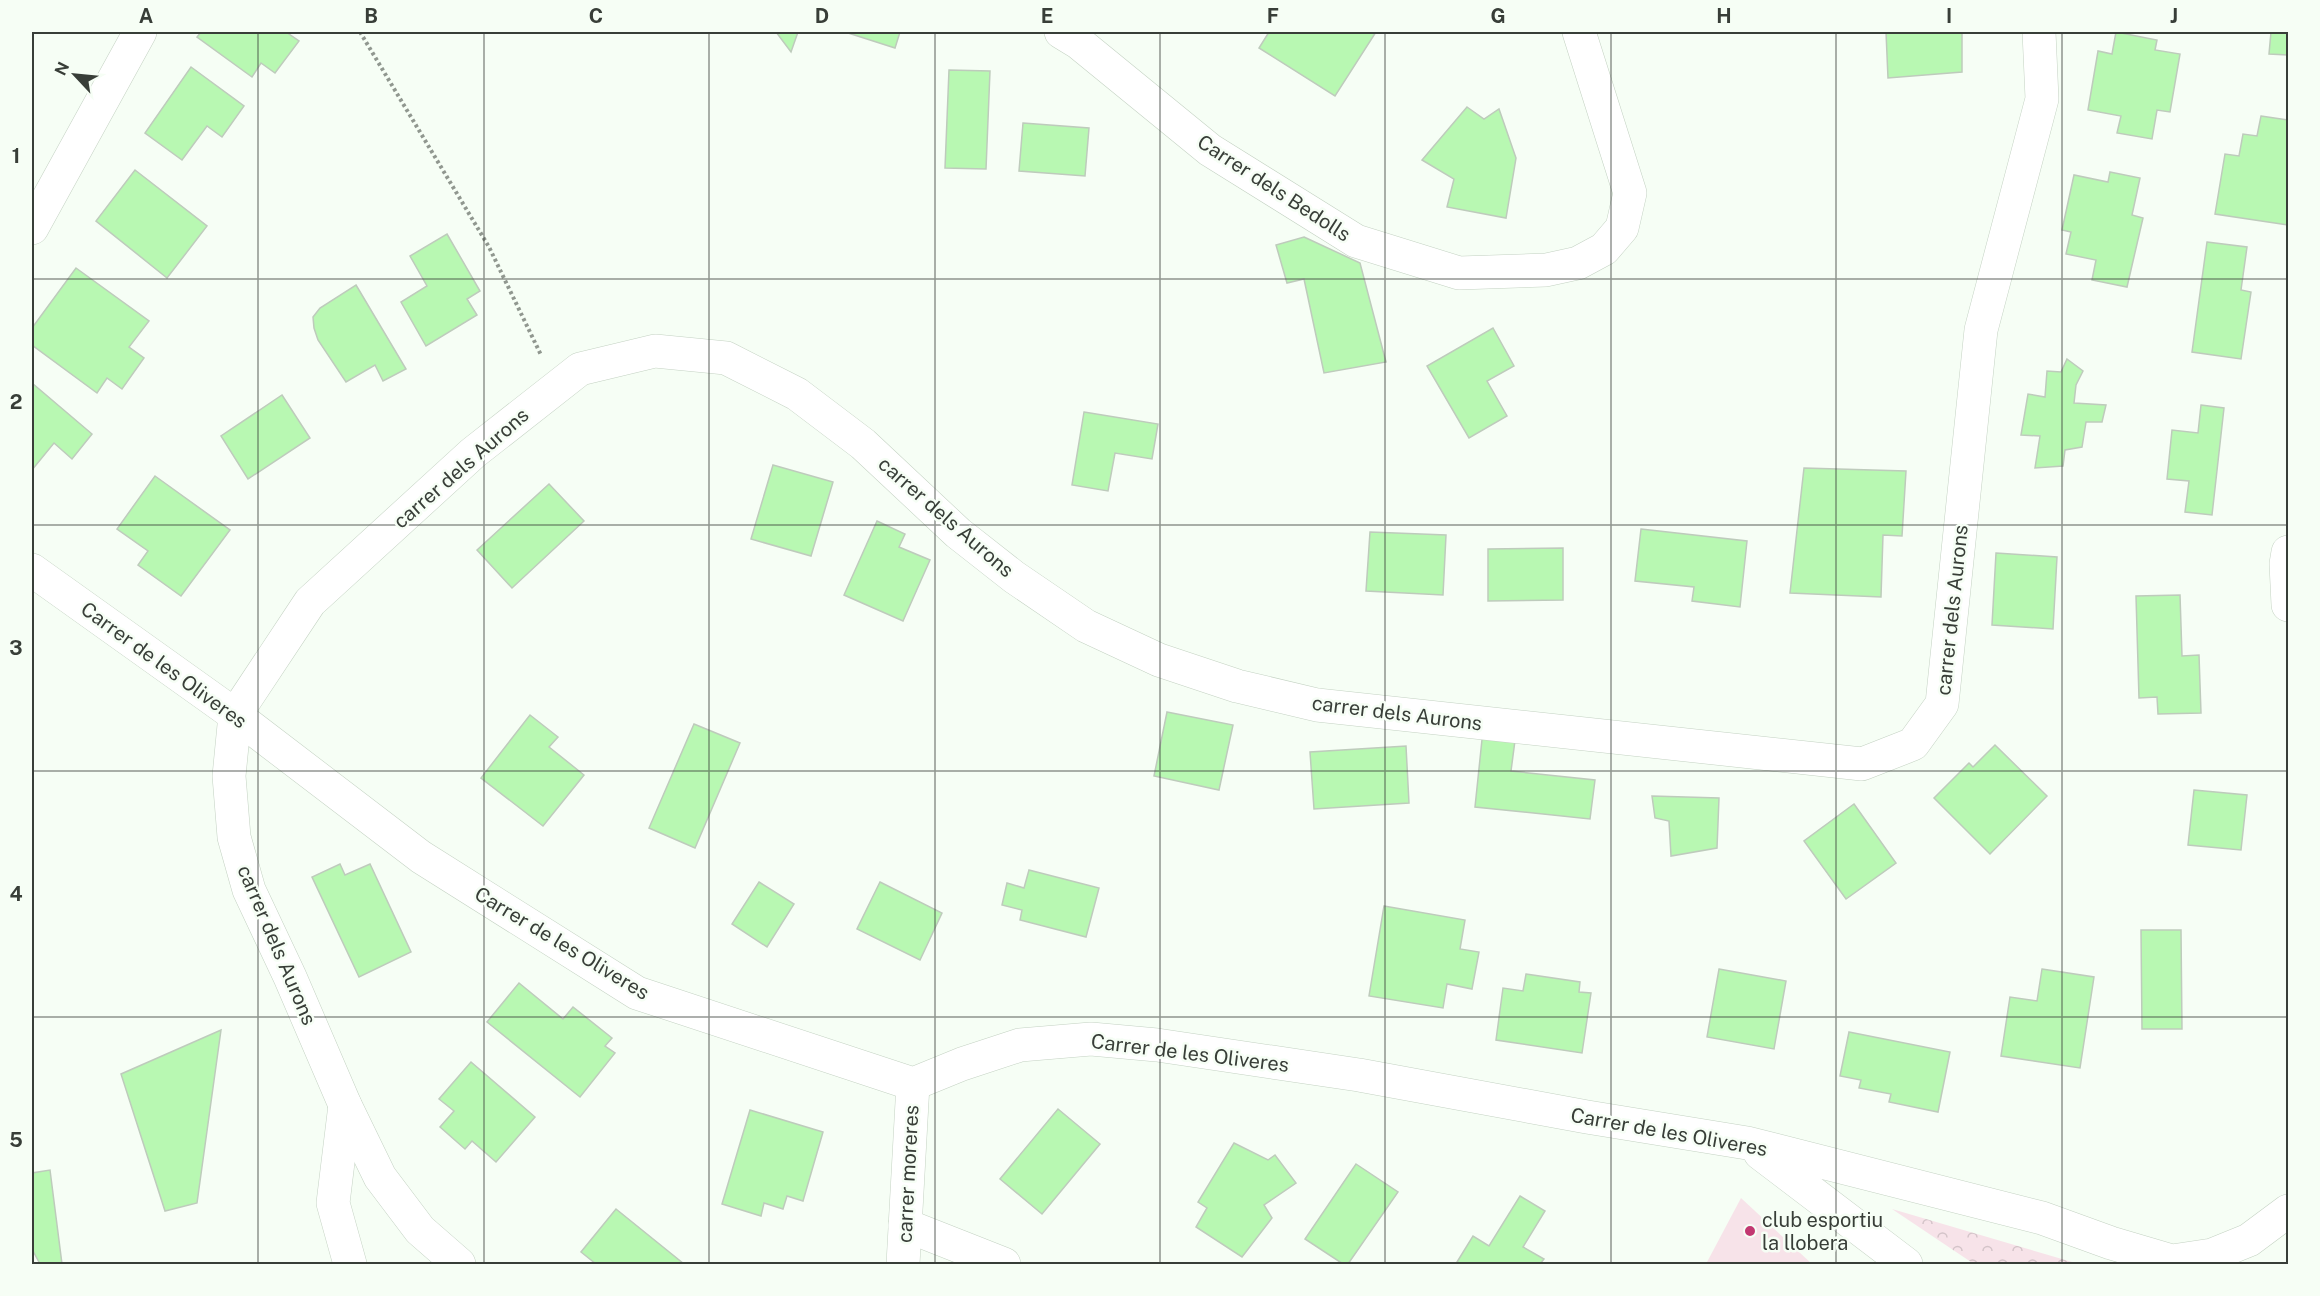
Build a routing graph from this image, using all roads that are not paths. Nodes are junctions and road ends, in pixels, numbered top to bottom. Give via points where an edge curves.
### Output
1 (140, 32) edge
2 (1061, 32) edge
3 (1579, 32) edge
4 (2039, 32) edge
5 (32, 228) edge
6 (2289, 552) edge
7 (32, 570) edge
8 (2289, 605) edge
9 (235, 715) junction
10 (913, 1084) junction
11 (345, 1105) junction
12 (1747, 1143) junction
13 (2289, 1211) edge
14 (905, 1224) junction
15 (350, 1264) edge
16 (459, 1264) edge
17 (903, 1264) edge
18 (1004, 1264) edge
19 (1906, 1264) edge

1 - 5 street
2 - 3 street, Carrer dels Bedolls via 1210,150 1356,241 1459,273 1546,270 1578,263 1604,249 1622,228 1630,193
4 - 9 street, carrer dels Aurons via 2042,99 1981,330 1942,704 1913,744 1862,764 1317,705 1237,686 1159,660 1086,626 1014,577 958,532 863,444 796,394 726,358 655,351 580,369 473,453 310,602
6 - 8 street
7 - 9 street, Carrer de les Oliveres
9 - 10 street, Carrer de les Oliveres via 421,857 637,993
9 - 11 street, carrer dels Aurons via 229,776 234,837 249,890
10 - 12 street, Carrer de les Oliveres via 1020,1045 1090,1039 1359,1075
10 - 14 street, carrer moreres
11 - 15 street via 333,1203
11 - 16 street, carrer dels Aurons via 380,1177 420,1230
12 - 13 street, Carrer de les Oliveres via 2043,1218 2172,1261 2212,1255 2248,1240
12 - 19 street
14 - 17 street, carrer moreres
14 - 18 street

